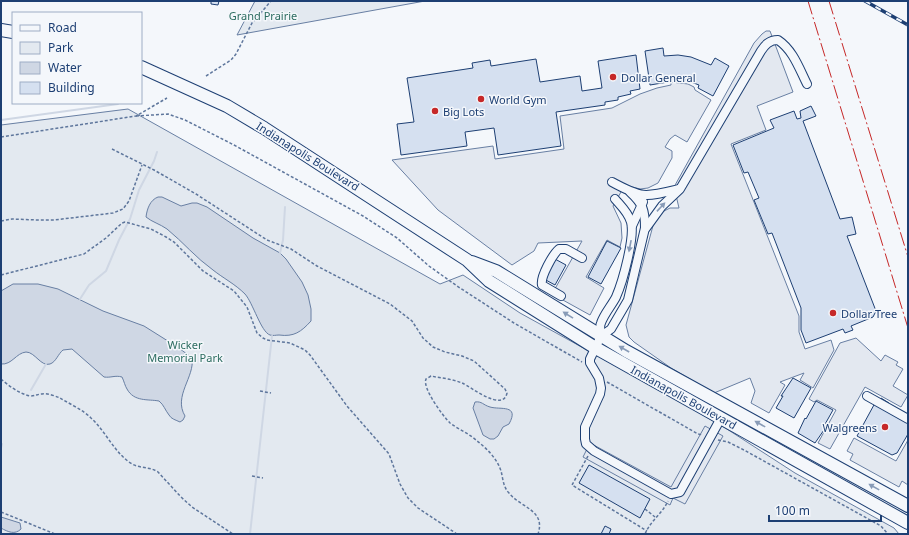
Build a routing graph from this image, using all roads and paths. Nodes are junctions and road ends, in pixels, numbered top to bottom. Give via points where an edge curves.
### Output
1 (271, 1) edge
2 (1, 30) edge
3 (12, 32) edge
4 (142, 67) edge
5 (206, 76) dead end
6 (807, 84) dead end
7 (167, 98) dead end
8 (136, 116) junction
9 (1, 137) edge
10 (112, 149) dead end
11 (142, 164) junction
12 (612, 182) dead end
13 (680, 189) junction
14 (630, 192) junction
15 (646, 196) junction
16 (615, 199) dead end
17 (641, 204) junction
18 (1, 221) edge
19 (632, 226) junction
20 (646, 228) junction
21 (582, 258) dead end
22 (467, 260) junction
23 (1, 275) edge
24 (561, 296) dead end
25 (601, 336) junction
26 (594, 347) junction
27 (593, 370) junction
28 (1, 379) edge
29 (606, 382) dead end
30 (260, 391) dead end
31 (271, 393) dead end
32 (908, 415) edge
33 (721, 418) junction
34 (908, 419) edge
35 (710, 438) junction
36 (592, 449) junction
37 (252, 476) dead end
38 (263, 478) dead end
39 (671, 494) junction
40 (908, 506) edge
41 (645, 509) dead end
42 (1, 512) edge
43 (655, 517) junction
44 (908, 523) edge
45 (646, 531) junction
46 (54, 534) edge
47 (233, 534) edge
48 (457, 534) edge
49 (538, 534) edge
50 (645, 534) edge
51 (888, 534) edge

1 - 5 path via 252,23 231,60
2 - 3 highway
4 - 22 highway, Indianapolis Boulevard via 226,106 264,128
6 - 13 lane via 796,60 787,48 778,40 768,42
7 - 8 path
8 - 9 path
8 - 27 path via 168,114 185,120 363,216 397,238 457,286
10 - 11 path
11 - 18 path via 129,200 113,213 54,220
11 - 49 path via 212,204 267,240 295,251 317,266 390,304 412,321 423,338 433,347 474,361 505,389 505,398 498,400 484,396 455,380 428,376 425,381 429,394 446,419 477,440 495,458 508,493 539,519
12 - 14 lane
13 - 15 lane
20 -> 13 lane via 662,206
14 - 15 lane
14 - 17 lane
15 - 17 lane
16 - 19 lane via 626,212
17 - 19 lane
17 - 20 lane via 646,218
19 -> 25 lane via 623,279 616,298 600,324
20 - 25 lane via 628,300 611,329
21 - 24 lane via 566,249 560,249 542,276 542,285
25 -> 22 highway, Indianapolis Boulevard via 496,271
22 - 26 highway, Indianapolis Boulevard via 489,281
23 - 48 path via 84,254 125,222 166,236 203,271 234,292 247,307 257,333 263,338 290,343 310,355 347,406 389,454 408,498 418,508
25 - 26 lane
40 -> 25 highway, Indianapolis Boulevard
26 - 27 lane via 590,359
26 - 33 highway, Indianapolis Boulevard
27 - 36 lane via 599,378 601,388 585,427 586,444
28 - 47 path via 31,396 53,395 92,418 129,462 134,466 158,472 181,498
29 - 35 path via 698,434
30 - 31 path
32 - 34 lane via 868,395
33 - 35 lane
33 - 44 highway, Indianapolis Boulevard
35 - 39 lane via 680,492
35 - 51 path via 728,442 744,450 881,526
36 - 39 lane
36 - 45 path via 572,485
37 - 38 path
39 - 43 path via 666,505
41 - 43 path
42 - 46 path
43 - 45 path
45 - 50 path

